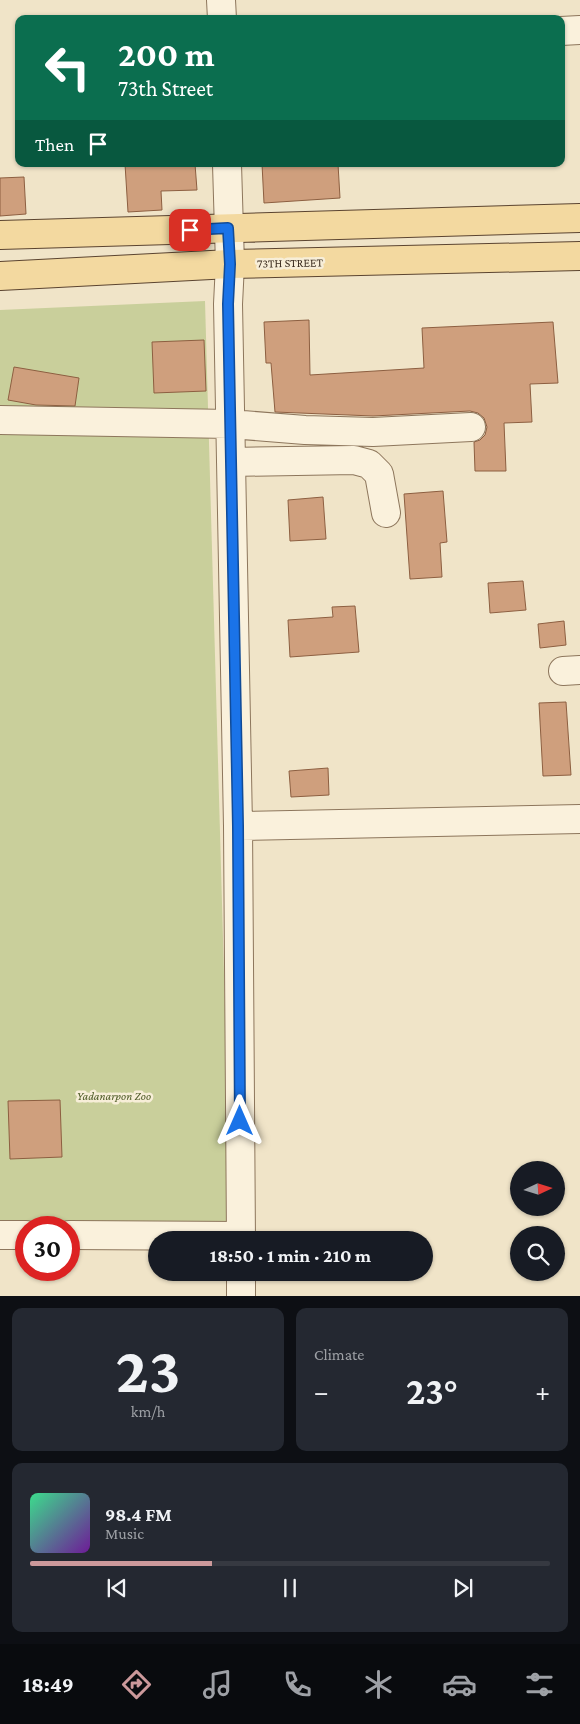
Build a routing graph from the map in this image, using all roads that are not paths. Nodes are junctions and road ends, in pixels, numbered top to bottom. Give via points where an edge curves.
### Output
1 (221, 0) edge
2 (222, 15) edge
3 (565, 30) edge
4 (580, 30) edge
5 (226, 167) edge
6 (580, 218) edge
7 (228, 228) junction
8 (0, 236) edge
9 (580, 256) edge
10 (230, 264) junction
11 (0, 276) edge
12 (0, 420) edge
13 (230, 424) junction
14 (471, 427) dead end
15 (231, 462) junction
16 (386, 513) dead end
17 (580, 819) edge
18 (238, 826) junction
19 (241, 1231) edge
20 (0, 1235) edge
21 (15, 1235) edge
22 (80, 1235) edge
23 (148, 1236) edge
24 (240, 1281) edge
25 (241, 1296) edge

1 - 2 street
3 - 4 street
5 - 7 street
6 - 7 main road
7 - 8 main road
7 - 10 street
9 - 10 main road, 73TH STREET
10 - 11 main road, 73TH STREET
10 - 13 street
12 - 13 street
13 - 14 street via 372,432
13 - 15 street
15 - 16 street via 354,460 369,464 379,474
15 - 18 street
17 - 18 street
18 - 19 street
20 - 21 street
22 - 23 street
24 - 25 street

